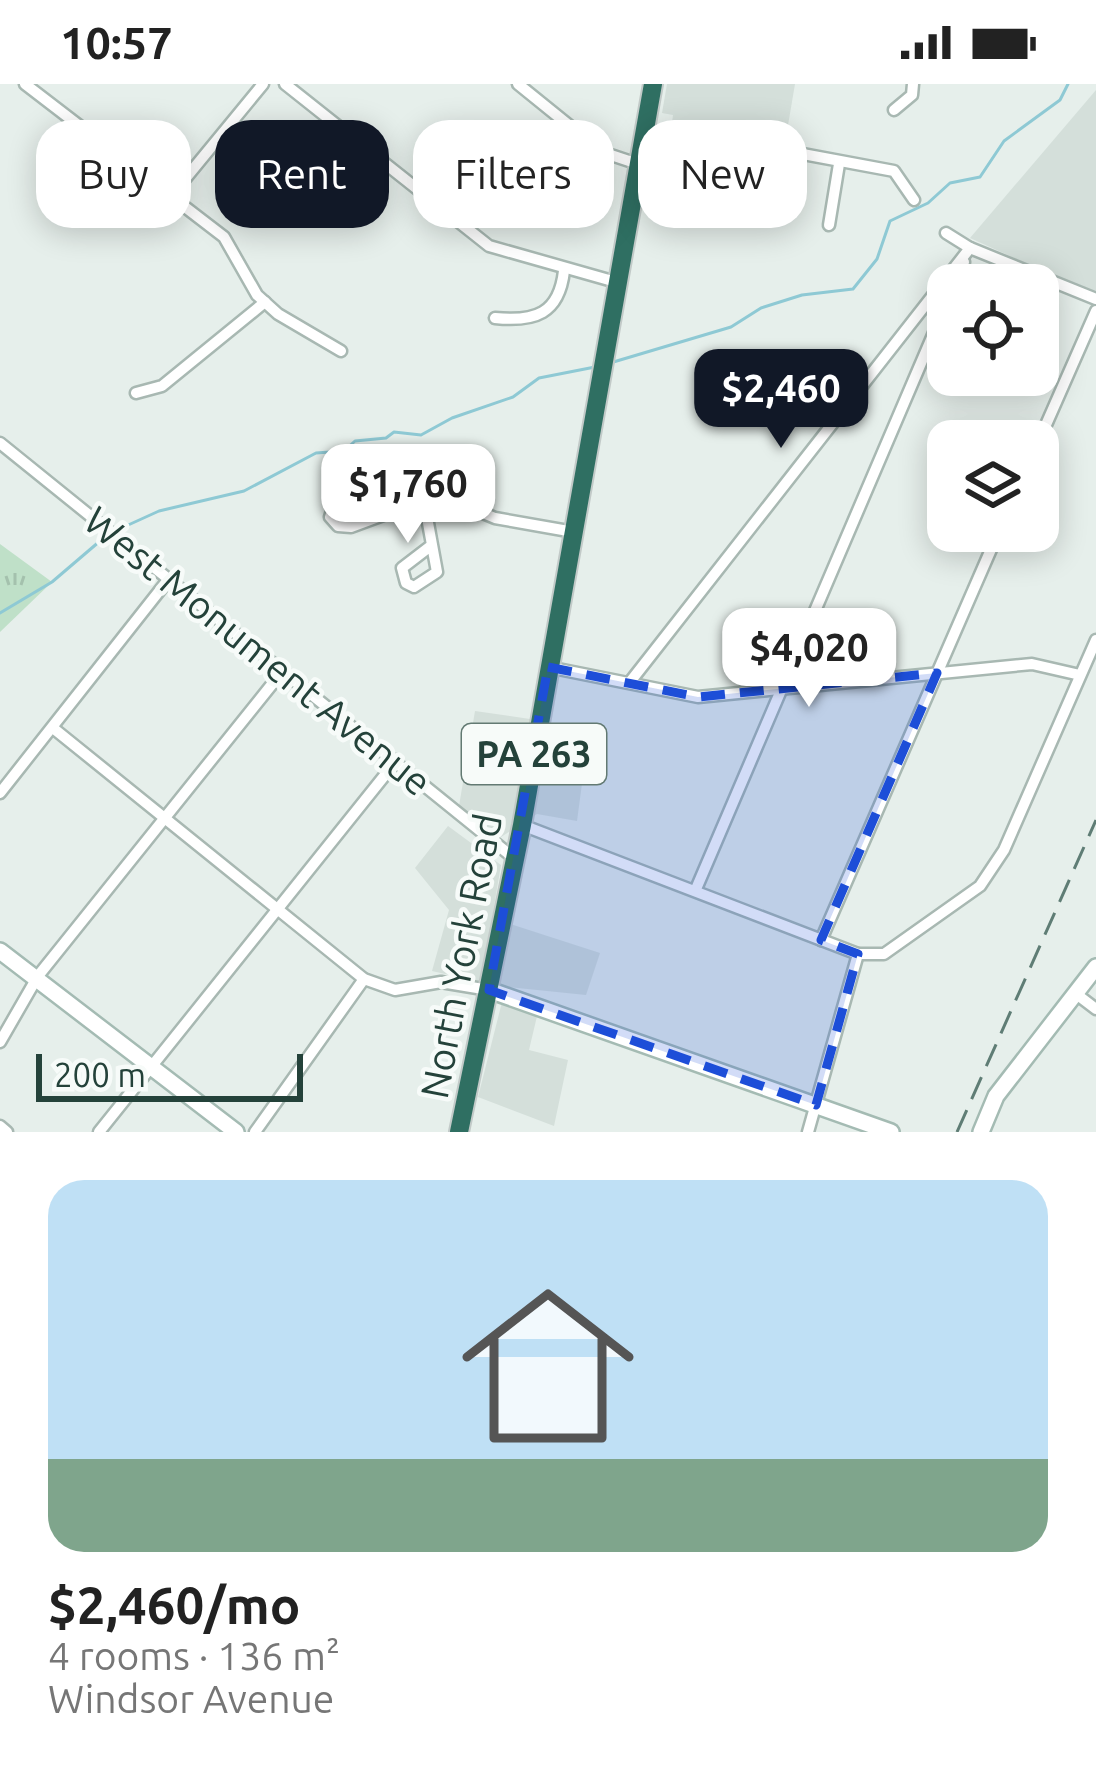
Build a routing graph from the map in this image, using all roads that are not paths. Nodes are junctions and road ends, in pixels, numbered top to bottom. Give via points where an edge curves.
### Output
1 (25, 84) edge
2 (263, 84) edge
3 (285, 84) edge
4 (518, 84) edge
5 (653, 84) edge
6 (913, 84) edge
7 (894, 110) dead end
8 (72, 120) edge
9 (646, 120) edge
10 (807, 157) edge
11 (638, 164) joint
12 (839, 164) junction
13 (191, 172) edge
14 (914, 200) dead end
15 (191, 211) edge
16 (829, 225) dead end
17 (946, 232) dead end
18 (970, 248) junction
19 (963, 264) edge
20 (564, 271) junction
21 (616, 282) junction
22 (1096, 299) edge
23 (265, 302) junction
24 (1096, 310) edge
25 (495, 318) dead end
26 (927, 350) edge
27 (341, 351) dead end
28 (136, 393) dead end
29 (1048, 420) edge
30 (0, 443) edge
31 (397, 510) junction
32 (426, 512) junction
33 (574, 532) junction
34 (431, 545) dead end
35 (990, 552) edge
36 (168, 580) junction
37 (1096, 640) edge
38 (548, 667) junction
39 (281, 673) junction
40 (937, 673) junction
41 (1080, 675) junction
42 (630, 682) junction
43 (786, 689) junction
44 (53, 728) junction
45 (397, 760) junction
46 (0, 794) edge
47 (167, 818) junction
48 (522, 825) junction
49 (515, 859) junction
50 (696, 889) junction
51 (279, 908) junction
52 (821, 940) junction
53 (0, 950) edge
54 (858, 954) junction
55 (1096, 967) edge
56 (38, 976) junction
57 (364, 979) junction
58 (489, 991) junction
59 (1076, 993) junction
60 (1096, 1009) edge
61 (0, 1042) edge
62 (151, 1065) junction
63 (816, 1105) junction
64 (0, 1126) edge
65 (7, 1132) edge
66 (99, 1132) edge
67 (236, 1132) edge
68 (255, 1132) edge
69 (459, 1132) edge
70 (808, 1132) edge
71 (891, 1132) edge
72 (981, 1132) edge

1 - 8 street
2 - 13 street
3 - 20 street via 489,246
4 - 11 street via 602,152
5 - 9 highway, North York Road / PA 263
6 - 7 street
10 - 12 street
11 - 21 highway, North York Road / PA 263
12 - 14 street via 894,171
12 - 16 street
15 - 23 street via 224,237
17 - 18 street
18 - 19 street
18 - 22 street
18 - 42 street
20 - 21 street
20 - 25 street via 550,310
21 - 33 highway, North York Road / PA 263
23 - 27 street
23 - 28 street via 162,386
24 - 29 street
26 - 43 street
30 - 36 street, West Monument Avenue
31 - 31 street via 351,527 330,517 334,505 374,494
31 - 32 street
32 - 33 street via 461,504
32 - 34 street
33 - 38 highway, North York Road / PA 263
35 - 40 street
36 - 39 street, West Monument Avenue
36 - 44 street
37 - 41 street
38 - 42 street
38 - 48 highway, North York Road / PA 263
39 - 45 street, West Monument Avenue
39 - 47 street
40 - 41 street via 1032,664
40 - 43 street
40 - 52 street
41 - 54 street via 1004,850 980,886 884,954
42 - 43 street via 698,697
43 - 50 street
44 - 46 street
44 - 47 street
45 - 49 street, West Monument Avenue
45 - 51 street
47 - 51 street
47 - 56 street
48 - 49 highway, North York Road / PA 263
48 - 50 street
49 - 58 highway, North York Road / PA 263
50 - 52 street
51 - 57 street
51 - 62 street
52 - 54 street
53 - 56 main road
54 - 63 street
55 - 59 main road
56 - 61 street
56 - 62 main road
57 - 58 street via 395,990 441,982
57 - 68 street
58 - 63 main road
58 - 69 highway, North York Road / PA 263
59 - 60 street
59 - 72 main road via 996,1096
62 - 66 street
62 - 67 main road
63 - 70 street
63 - 71 main road
64 - 65 street

